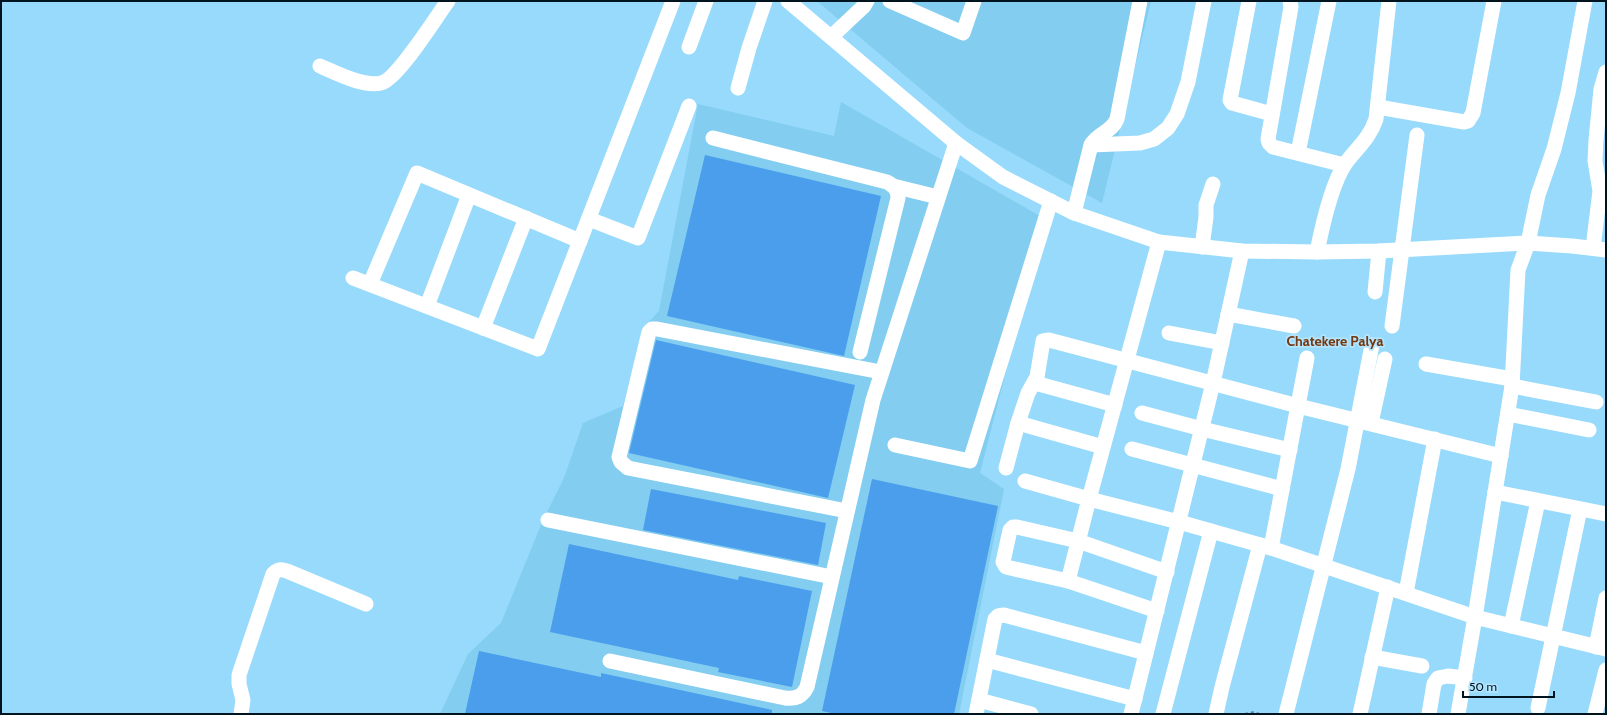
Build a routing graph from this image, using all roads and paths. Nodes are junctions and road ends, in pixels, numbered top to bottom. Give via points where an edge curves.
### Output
1 (448, 1) edge
2 (673, 1) edge
3 (706, 1) edge
4 (765, 1) edge
5 (788, 1) edge
6 (867, 1) edge
7 (890, 1) edge
8 (974, 1) edge
9 (1140, 1) edge
10 (1204, 1) edge
11 (1249, 1) edge
12 (1290, 1) edge
13 (1329, 1) edge
14 (1389, 1) edge
15 (1494, 1) edge
16 (1584, 1) edge
17 (831, 37) junction
18 (688, 47) dead end
19 (320, 66) dead end
20 (1606, 72) edge
21 (738, 88) dead end
22 (689, 106) dead end
23 (1378, 107) junction
24 (1272, 114) junction
25 (1416, 135) dead end
26 (713, 138) dead end
27 (956, 143) junction
28 (1091, 145) junction
29 (1298, 153) junction
30 (1344, 165) junction
31 (1213, 184) dead end
32 (893, 186) junction
33 (1603, 192) edge
34 (469, 195) junction
35 (938, 197) junction
36 (1051, 201) junction
37 (1074, 213) junction
38 (526, 218) junction
39 (589, 219) junction
40 (580, 241) junction
41 (1159, 242) junction
42 (1528, 243) junction
43 (1202, 248) junction
44 (1403, 249) junction
45 (1599, 249) edge
46 (1380, 250) junction
47 (1242, 251) junction
48 (1317, 252) junction
49 (353, 278) dead end
50 (370, 284) junction
51 (1375, 292) dead end
52 (427, 306) junction
53 (1228, 314) junction
54 (1294, 326) dead end
55 (1392, 326) dead end
56 (483, 328) junction
57 (1169, 333) dead end
58 (1222, 343) junction
59 (1372, 344) dead end
60 (860, 352) dead end
61 (1307, 358) dead end
62 (1128, 359) junction
63 (1385, 359) dead end
64 (1426, 364) dead end
65 (881, 372) junction
66 (1035, 382) junction
67 (1512, 382) junction
68 (1213, 383) junction
69 (1596, 402) dead end
70 (1115, 405) junction
71 (1298, 406) junction
72 (1142, 413) dead end
73 (1508, 414) junction
74 (1364, 422) junction
75 (1018, 423) junction
76 (1202, 429) junction
77 (1589, 430) dead end
78 (1435, 439) junction
79 (895, 445) dead end
80 (1104, 447) junction
81 (1132, 449) dead end
82 (1290, 450) junction
83 (1501, 456) junction
84 (1193, 466) junction
85 (1006, 468) dead end
86 (1025, 481) dead end
87 (1282, 489) junction
88 (1495, 492) junction
89 (1089, 499) junction
90 (1538, 501) junction
91 (1580, 509) junction
92 (847, 511) junction
93 (1606, 514) edge
94 (548, 520) dead end
95 (1180, 522) junction
96 (1211, 531) junction
97 (1078, 541) junction
98 (1265, 546) junction
99 (1323, 566) junction
100 (1167, 572) junction
101 (832, 577) junction
102 (1068, 581) junction
103 (1388, 587) junction
104 (1406, 593) junction
105 (1606, 598) edge
106 (366, 604) dead end
107 (1157, 611) junction
108 (1475, 616) junction
109 (1511, 626) junction
110 (1554, 636) junction
111 (1601, 648) edge
112 (1146, 653) junction
113 (1372, 657) junction
114 (987, 660) junction
115 (610, 661) dead end
116 (1422, 666) dead end
117 (1606, 670) edge
118 (1464, 678) junction
119 (1135, 699) junction
120 (977, 707) edge
121 (1538, 708) dead end
122 (241, 714) edge
123 (1031, 714) edge
124 (1131, 714) edge
125 (1163, 714) edge
126 (1216, 714) edge
127 (1245, 714) edge
128 (1260, 714) edge
129 (1286, 714) edge
130 (1360, 714) edge
131 (1429, 714) edge
132 (1458, 714) edge
133 (1595, 714) edge

1 - 19 street via 398,71 382,83 368,83
2 - 39 street
3 - 18 street
4 - 21 street
5 - 17 street
6 - 17 street
7 - 8 street via 963,33
9 - 28 street via 1115,125
10 - 28 street via 1188,82 1177,114 1168,128 1154,139 1140,143
11 - 24 street via 1230,100 1232,103
12 - 24 street
13 - 29 street
14 - 23 street
15 - 23 street via 1474,114 1468,121
16 - 42 street via 1568,93 1554,149 1538,195
17 - 27 street
20 - 33 street via 1601,89 1595,154
22 - 39 street via 638,238
23 - 30 street via 1373,128
24 - 29 street via 1269,143 1273,147
25 - 44 street
26 - 32 street via 886,182
27 - 35 street
27 - 36 street via 1003,177
28 - 37 street
29 - 30 street
30 - 48 street via 1330,201
31 - 43 street via 1206,205
32 - 35 street
32 - 60 street via 898,191 898,198
33 - 45 street
34 - 38 street
34 - 50 street via 417,173
34 - 52 street
35 - 65 street
36 - 37 street
36 - 79 street via 970,461
37 - 41 street
38 - 40 street
38 - 56 street
39 - 40 street
40 - 56 street via 538,349
41 - 43 street
41 - 62 street
42 - 44 street
42 - 45 street
42 - 67 street via 1518,270
43 - 47 street
44 - 46 street
44 - 55 street
46 - 48 street
46 - 51 street
47 - 48 street
47 - 53 street
49 - 50 street
50 - 52 street
52 - 56 street
53 - 54 street
53 - 58 street
57 - 58 street
58 - 68 street
59 - 74 street
61 - 71 street
62 - 66 street via 1046,340 1043,342
62 - 68 street
62 - 70 street
63 - 74 street
64 - 67 street
65 - 92 street
65 - 92 street via 657,329 648,332 619,457 621,462 628,468
66 - 70 street
66 - 75 street via 1028,392
67 - 69 street
67 - 73 street
68 - 71 street
68 - 76 street
70 - 80 street
71 - 74 street
71 - 82 street
72 - 76 street
73 - 77 street
73 - 83 street
74 - 78 street
74 - 99 street via 1348,469
75 - 80 street
75 - 85 street
76 - 82 street
76 - 84 street
78 - 83 street
78 - 104 street
80 - 89 street
81 - 84 street
82 - 87 street
83 - 88 street
84 - 87 street
84 - 95 street
86 - 89 street
87 - 98 street
88 - 90 street
88 - 108 street
89 - 95 street
89 - 97 street
90 - 91 street
90 - 109 street
91 - 93 street
91 - 110 street
92 - 101 street
94 - 101 street
95 - 96 street
95 - 100 street
96 - 98 street
96 - 125 street
97 - 100 street
97 - 102 street
97 - 102 street via 1017,527 1010,530 1004,565
98 - 99 street
98 - 126 street
99 - 103 street
99 - 129 street
100 - 107 street
101 - 115 street via 806,687 799,697 785,698
102 - 107 street
103 - 104 street
103 - 113 street
104 - 108 street
105 - 111 street
106 - 122 street via 287,570 276,571 239,675 243,700
107 - 112 street
108 - 109 street
108 - 118 street
109 - 110 street
110 - 111 street
110 - 121 street
112 - 114 street via 1004,615 994,618
112 - 119 street
113 - 116 street
113 - 130 street
114 - 119 street
114 - 120 street
117 - 133 street
118 - 131 street via 1438,678 1434,684
118 - 132 street
119 - 124 street
120 - 123 street
127 - 128 path

